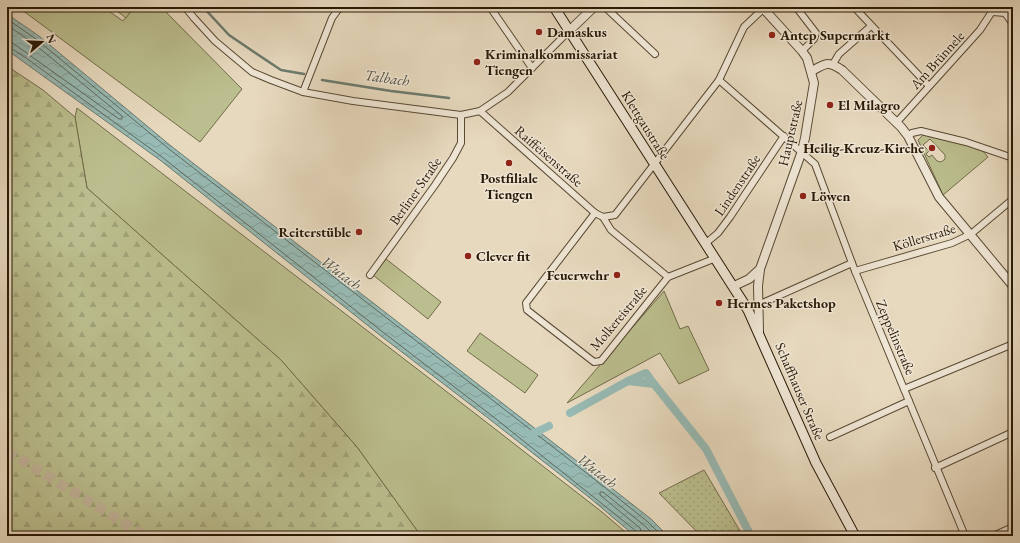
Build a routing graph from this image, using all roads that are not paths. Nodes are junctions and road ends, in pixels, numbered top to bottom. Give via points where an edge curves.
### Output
1 (185, 7) edge
2 (340, 7) edge
3 (490, 7) edge
4 (554, 7) edge
5 (594, 7) edge
6 (605, 7) edge
7 (796, 7) edge
8 (854, 7) edge
9 (763, 8) edge
10 (994, 9) edge
11 (1013, 24) edge
12 (871, 26) junction
13 (569, 32) junction
14 (802, 51) junction
15 (655, 54) dead end
16 (833, 64) junction
17 (532, 68) junction
18 (812, 71) junction
19 (719, 80) junction
20 (929, 86) junction
21 (303, 92) junction
22 (480, 112) junction
23 (461, 114) junction
24 (897, 122) junction
25 (784, 136) junction
26 (908, 136) junction
27 (802, 151) junction
28 (1013, 158) edge
29 (654, 163) junction
30 (1013, 199) edge
31 (595, 213) junction
32 (603, 218) junction
33 (971, 234) junction
34 (706, 243) junction
35 (716, 258) junction
36 (852, 263) junction
37 (760, 269) junction
38 (855, 271) junction
39 (370, 275) dead end
40 (668, 276) junction
41 (734, 286) junction
42 (1013, 286) edge
43 (758, 305) junction
44 (759, 331) junction
45 (1013, 344) edge
46 (904, 389) junction
47 (909, 401) junction
48 (1013, 432) edge
49 (830, 437) dead end
50 (935, 468) junction
51 (1013, 527) edge
52 (855, 536) edge
53 (964, 536) edge
54 (993, 536) edge

1 - 21 street via 215,41 252,72
2 - 21 street via 332,18
3 - 17 street
4 - 13 main road, Klettgaustraße
5 - 13 street
6 - 15 street
7 - 14 street via 816,33 814,39
8 - 12 street
9 - 14 street, Hauptstraße
9 - 19 street via 744,27
10 - 11 street, Am Brünnele via 1005,13
10 - 20 street, Am Brünnele via 980,30
12 - 16 street via 839,54
12 - 20 street
13 - 17 street
13 - 29 main road, Klettgaustraße
14 - 18 street, Hauptstraße
16 - 18 street via 824,64
16 - 24 street
17 - 22 street via 508,92
18 - 27 street, Hauptstraße via 814,83
19 - 25 street, Zeppelinstraße
19 - 29 street
20 - 24 street, Am Brünnele
21 - 23 street via 353,101
22 - 23 street
22 - 31 street, Raiffeisenstraße
23 - 39 street, Berliner Straße via 461,143 453,158
24 - 26 street
25 - 27 street, Zeppelinstraße
25 - 34 street, Lindenstraße via 730,217 718,233
26 - 28 street via 921,131 966,142
26 - 33 street via 940,197
27 - 36 street, Zeppelinstraße via 815,164
27 - 37 street, Hauptstraße
29 - 32 street via 615,215
29 - 34 main road, Klettgaustraße
30 - 33 street, Köllerstraße
31 - 32 street, Raiffeisenstraße
31 - 40 street, Molkereistraße via 526,303 527,310 594,362 601,361
32 - 40 street via 611,230
33 - 38 street, Köllerstraße via 952,243
33 - 42 street
34 - 35 main road, Klettgaustraße
35 - 40 street
35 - 41 main road, Schaffhauser Straße
36 - 38 street, Zeppelinstraße
36 - 43 street
37 - 41 street via 749,279
37 - 43 street, Hauptstraße
38 - 46 street, Zeppelinstraße
41 - 44 main road, Schaffhauser Straße
43 - 44 street, Hauptstraße
44 - 52 main road, Schaffhauser Straße via 816,463
45 - 46 street
46 - 47 street, Zeppelinstraße
47 - 49 street
47 - 50 street, Zeppelinstraße
48 - 50 street
50 - 53 street, Zeppelinstraße
51 - 54 street

